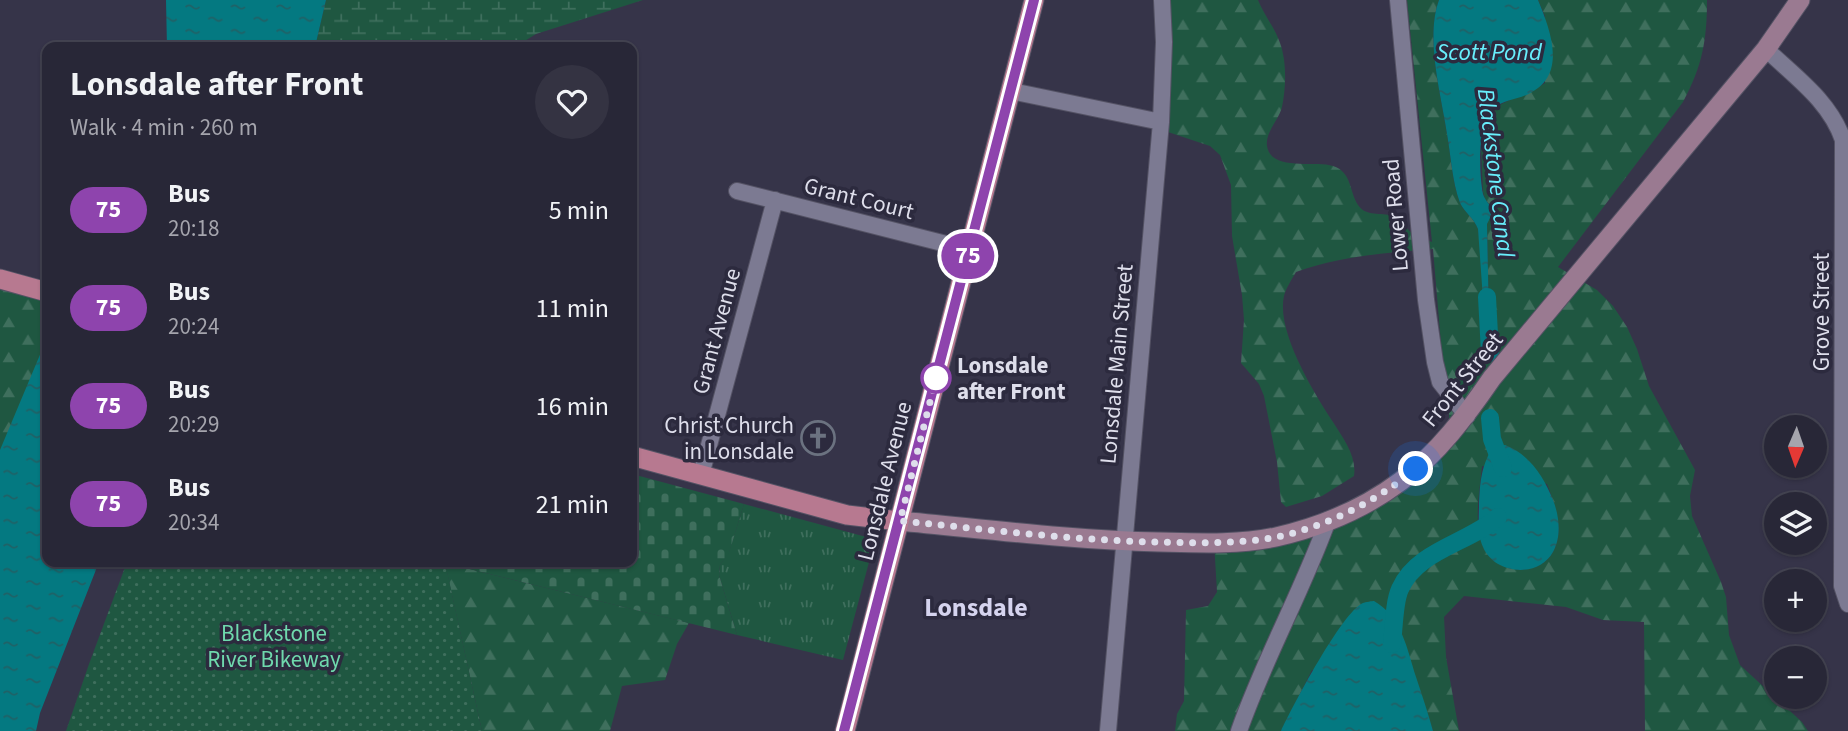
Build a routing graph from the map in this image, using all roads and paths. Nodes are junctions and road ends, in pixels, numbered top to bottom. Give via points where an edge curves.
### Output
1 (1034, 0) edge
2 (1162, 0) edge
3 (1398, 0) edge
4 (1800, 0) edge
5 (1766, 49) junction
6 (1011, 91) junction
7 (1160, 122) junction
8 (1846, 178) edge
9 (737, 191) dead end
10 (775, 200) junction
11 (970, 250) junction
12 (0, 279) edge
13 (42, 291) edge
14 (1467, 416) junction
15 (637, 457) edge
16 (701, 475) junction
17 (1328, 520) junction
18 (900, 521) junction
19 (1125, 541) junction
20 (1845, 586) edge
21 (1848, 604) edge
22 (845, 731) edge
23 (1108, 731) edge
24 (1239, 731) edge

1 - 6 main road, Lonsdale Avenue
2 - 7 street, Lonsdale Main Street
3 - 14 street, Lower Road via 1434,362 1440,382
4 - 5 main road, Front Street
5 - 8 street, Grove Street via 1833,115 1843,141
5 - 14 main road, Front Street via 1492,378
6 - 7 street
6 - 11 main road, Lonsdale Avenue
7 - 19 street, Lonsdale Main Street
8 - 20 street, Grove Street
9 - 10 street, Grant Court
10 - 11 street, Grant Court
10 - 16 street, Grant Avenue
11 - 18 main road, Lonsdale Avenue
12 - 13 main road
14 - 17 main road, Front Street via 1399,483 1351,512
15 - 16 main road
16 - 18 main road via 847,515
17 - 19 main road, Front Street via 1240,542
17 - 24 street
18 - 19 main road, Front Street
18 - 22 main road, Lonsdale Avenue
19 - 23 street, Lonsdale Main Street
20 - 21 street, Grove Street

